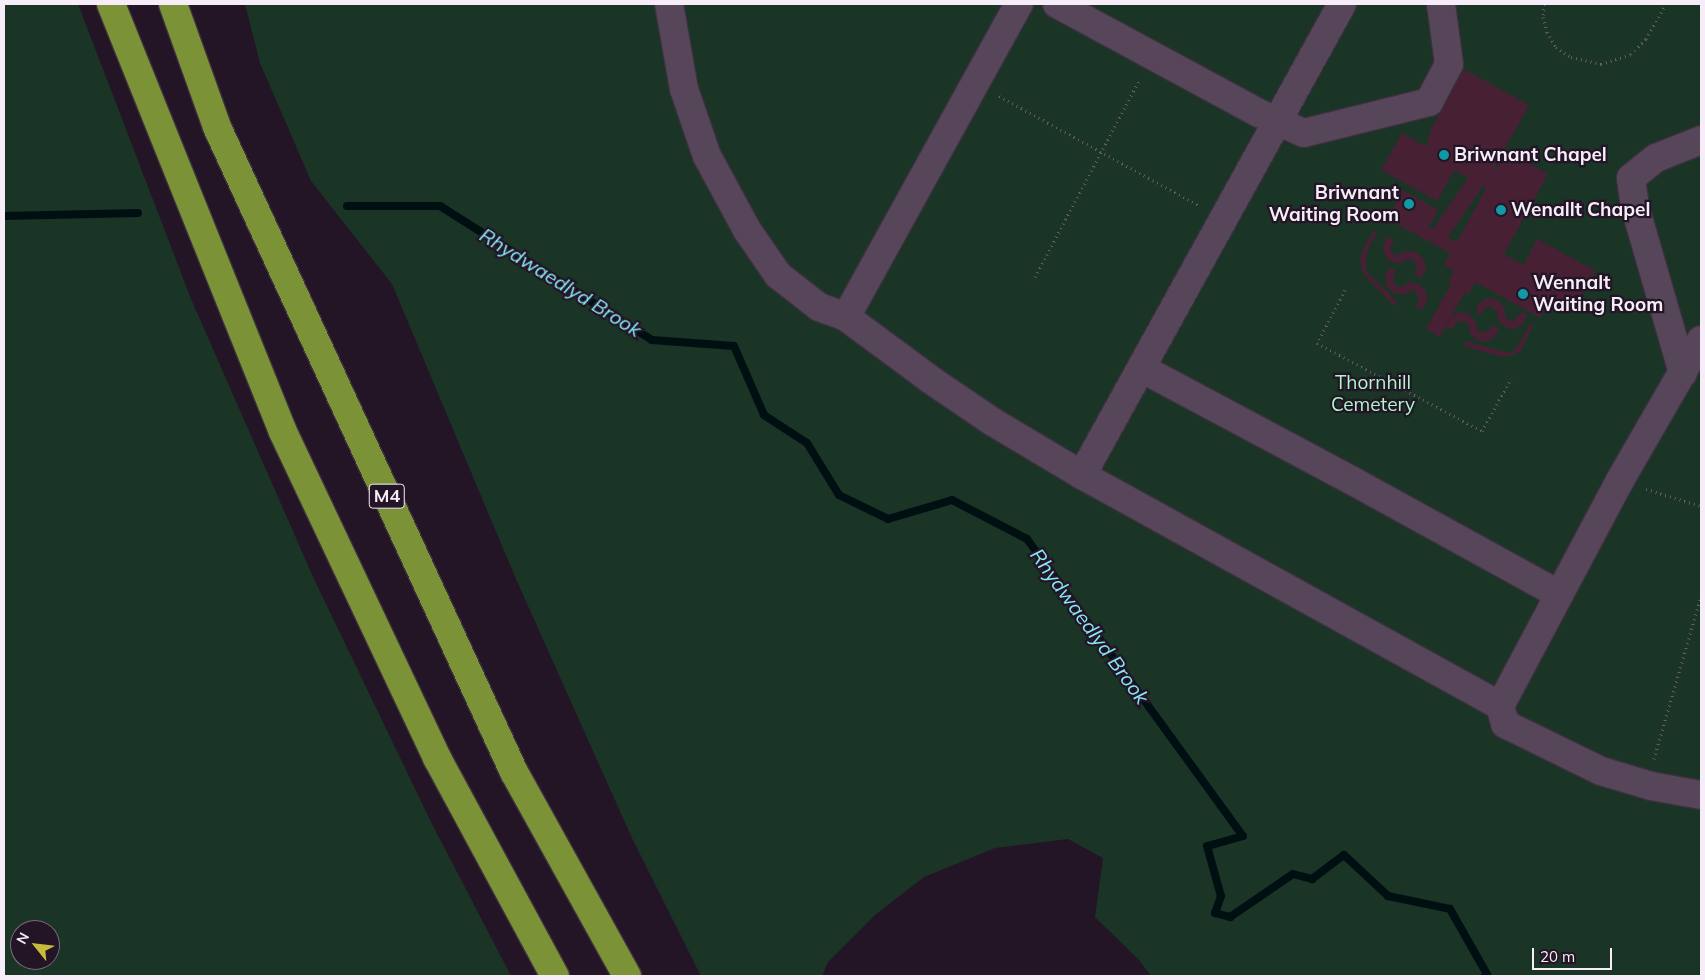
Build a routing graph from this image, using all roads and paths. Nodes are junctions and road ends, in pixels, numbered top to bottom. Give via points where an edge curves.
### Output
1 (111, 4) edge
2 (172, 4) edge
3 (669, 4) edge
4 (1019, 4) edge
5 (1057, 4) edge
6 (1342, 4) edge
7 (1441, 4) edge
8 (1544, 4) edge
9 (1666, 4) edge
10 (1153, 55) junction
11 (975, 83) junction
12 (1276, 121) junction
13 (1701, 140) edge
14 (1102, 152) junction
15 (1223, 218) junction
16 (1035, 277) dead end
17 (1345, 290) dead end
18 (846, 317) junction
19 (1701, 340) edge
20 (1141, 368) junction
21 (1683, 373) junction
22 (1511, 379) dead end
23 (1082, 475) junction
24 (1619, 482) junction
25 (1701, 506) edge
26 (1558, 594) junction
27 (1701, 596) edge
28 (1500, 706) junction
29 (1647, 785) junction
30 (1701, 796) edge
31 (555, 976) edge
32 (628, 976) edge

1 - 31 highway via 283,432 437,758
2 - 32 highway, M4 via 217,127 514,772
3 - 18 lane via 684,89 706,156 747,230 778,275 819,307
4 - 11 lane
5 - 10 lane
6 - 12 lane
7 - 12 lane via 1449,64 1429,102 1304,133
8 - 9 path via 1543,18 1556,47 1571,57 1601,64 1631,54 1646,39
10 - 12 lane
10 - 14 path
11 - 14 path
11 - 18 lane
12 - 15 lane
13 - 21 lane via 1656,158 1631,178 1635,207
14 - 15 path
14 - 16 path
15 - 20 lane
17 - 22 path via 1317,343 1482,431
18 - 23 lane via 930,380
19 - 21 lane
20 - 23 lane
20 - 26 lane
21 - 24 lane
23 - 28 lane
24 - 25 path
24 - 26 lane
26 - 28 lane
27 - 29 path
28 - 29 lane via 1505,724 1602,771
29 - 30 lane

